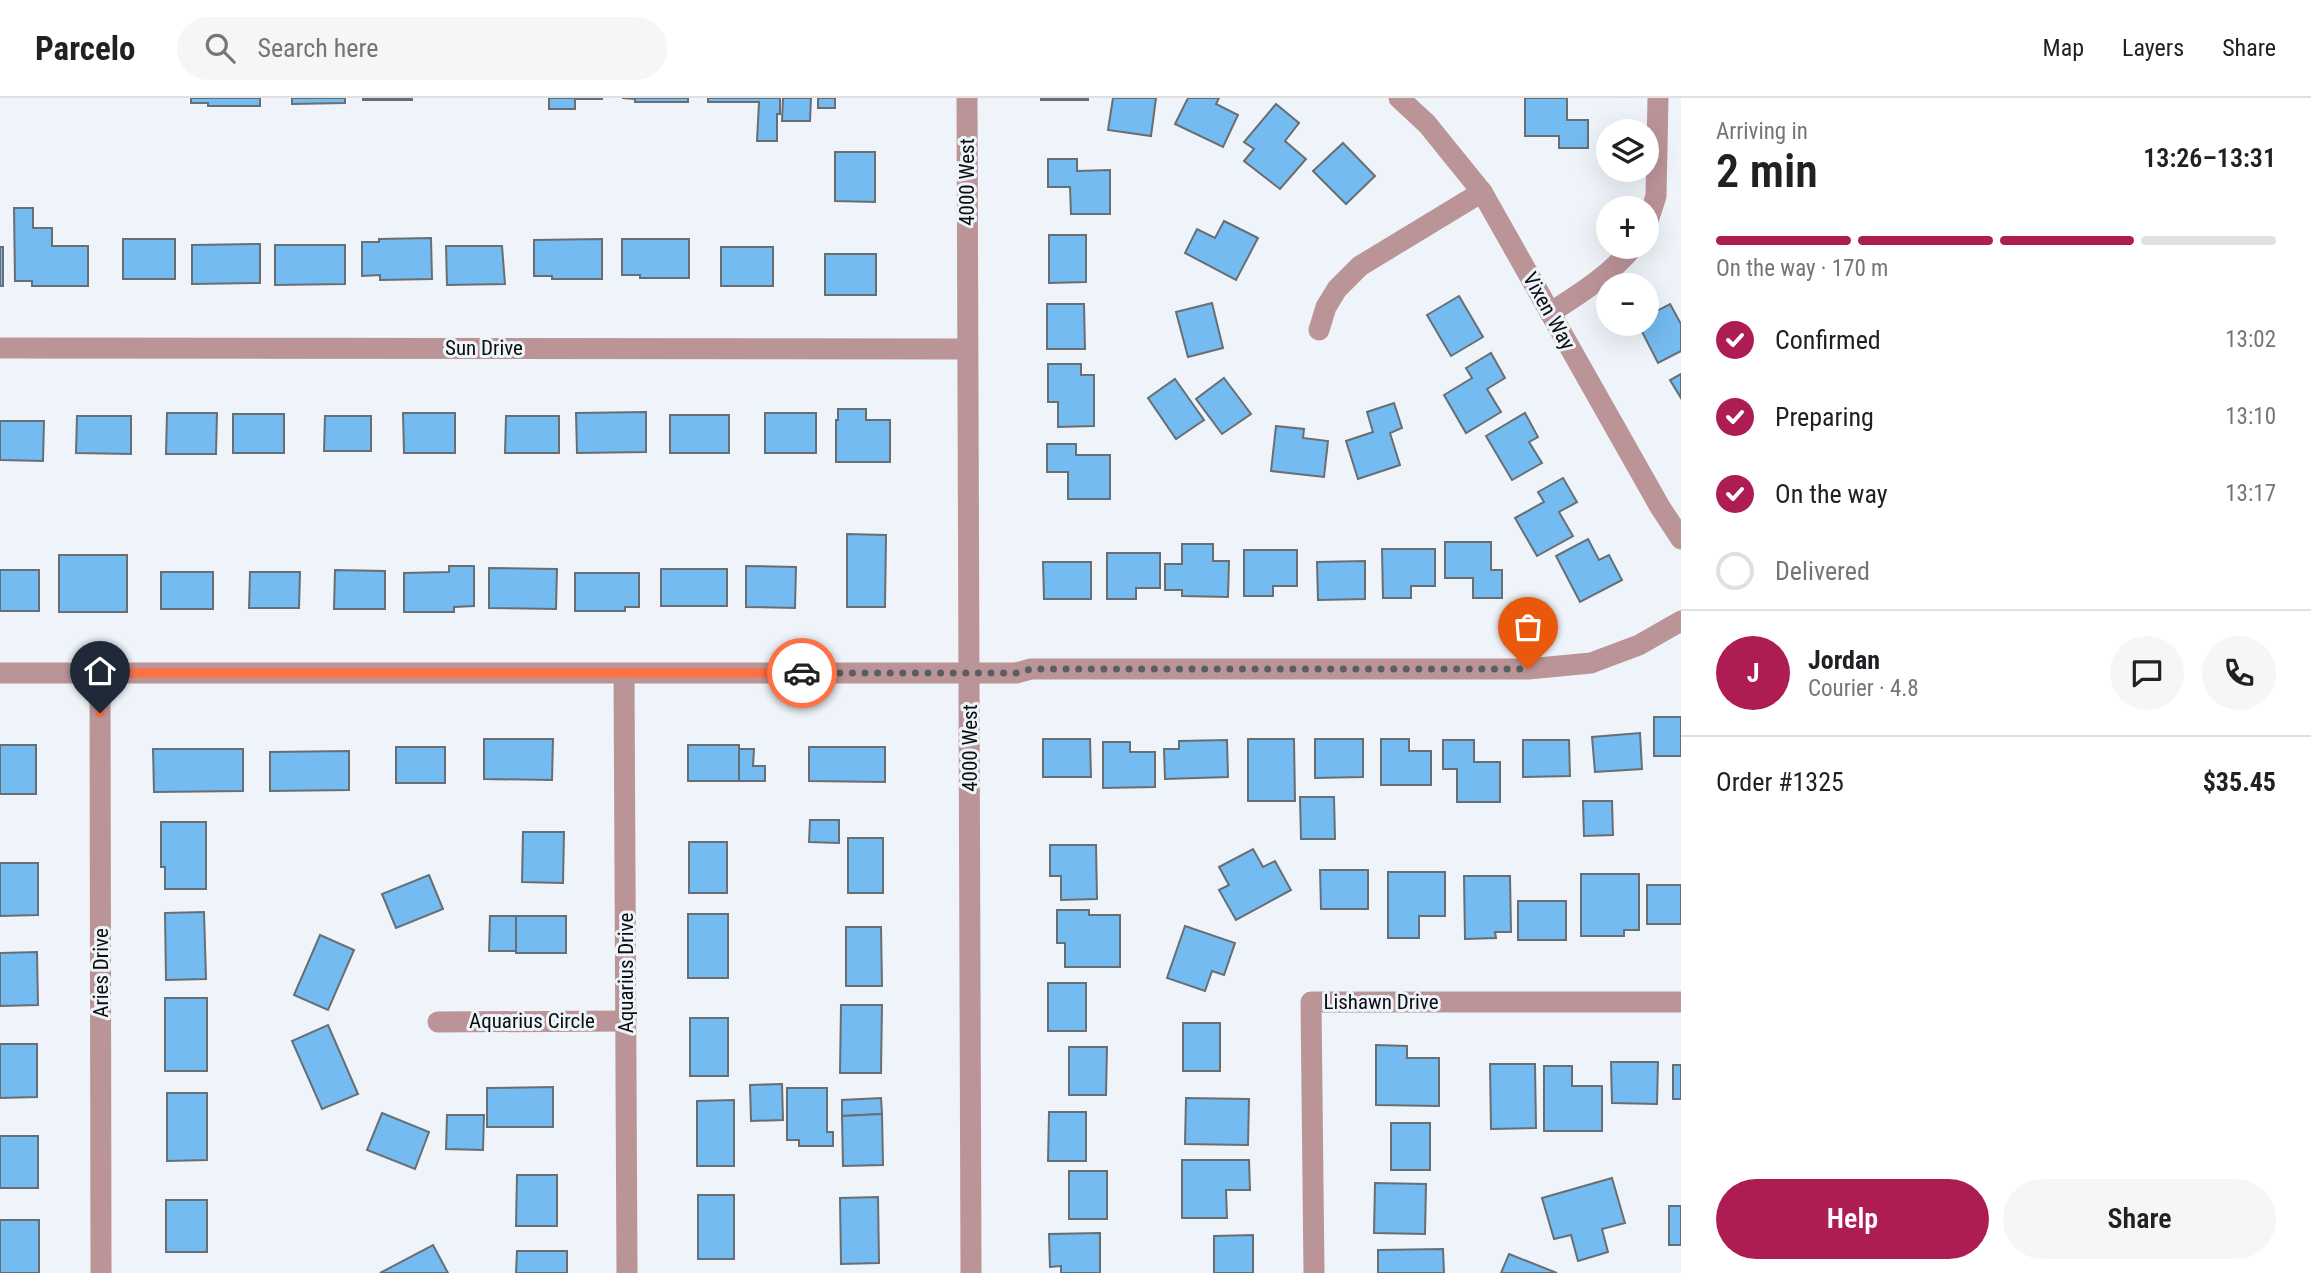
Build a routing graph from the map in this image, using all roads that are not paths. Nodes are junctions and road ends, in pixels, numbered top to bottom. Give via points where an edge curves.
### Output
1 (967, 98) edge
2 (1399, 98) edge
3 (1658, 98) edge
4 (1482, 192) junction
5 (1656, 196) edge
6 (1623, 259) edge
7 (1550, 313) junction
8 (1318, 330) dead end
9 (0, 348) edge
10 (967, 348) junction
11 (1681, 539) edge
12 (1681, 621) edge
13 (0, 673) edge
14 (100, 673) junction
15 (624, 673) junction
16 (970, 673) junction
17 (1681, 1002) edge
18 (626, 1021) junction
19 (438, 1022) dead end
20 (101, 1273) edge
21 (627, 1273) edge
22 (971, 1273) edge
23 (1314, 1273) edge

1 - 10 street, 4000 West
2 - 4 street, Vixen Way via 1427,124
3 - 5 street
4 - 7 street, Vixen Way
4 - 8 street via 1360,266 1337,289
6 - 7 street via 1594,285
7 - 11 street, Vixen Way
9 - 10 street, Sun Drive
10 - 16 street, 4000 West
12 - 16 street via 1639,645 1591,663 1528,669 1031,669
13 - 14 street
14 - 15 street
14 - 20 street, Aries Drive
15 - 16 street
15 - 18 street, Aquarius Drive
16 - 22 street, 4000 West
17 - 23 street, Lishawn Drive via 1311,1002
18 - 19 street, Aquarius Circle
18 - 21 street, Aquarius Drive

